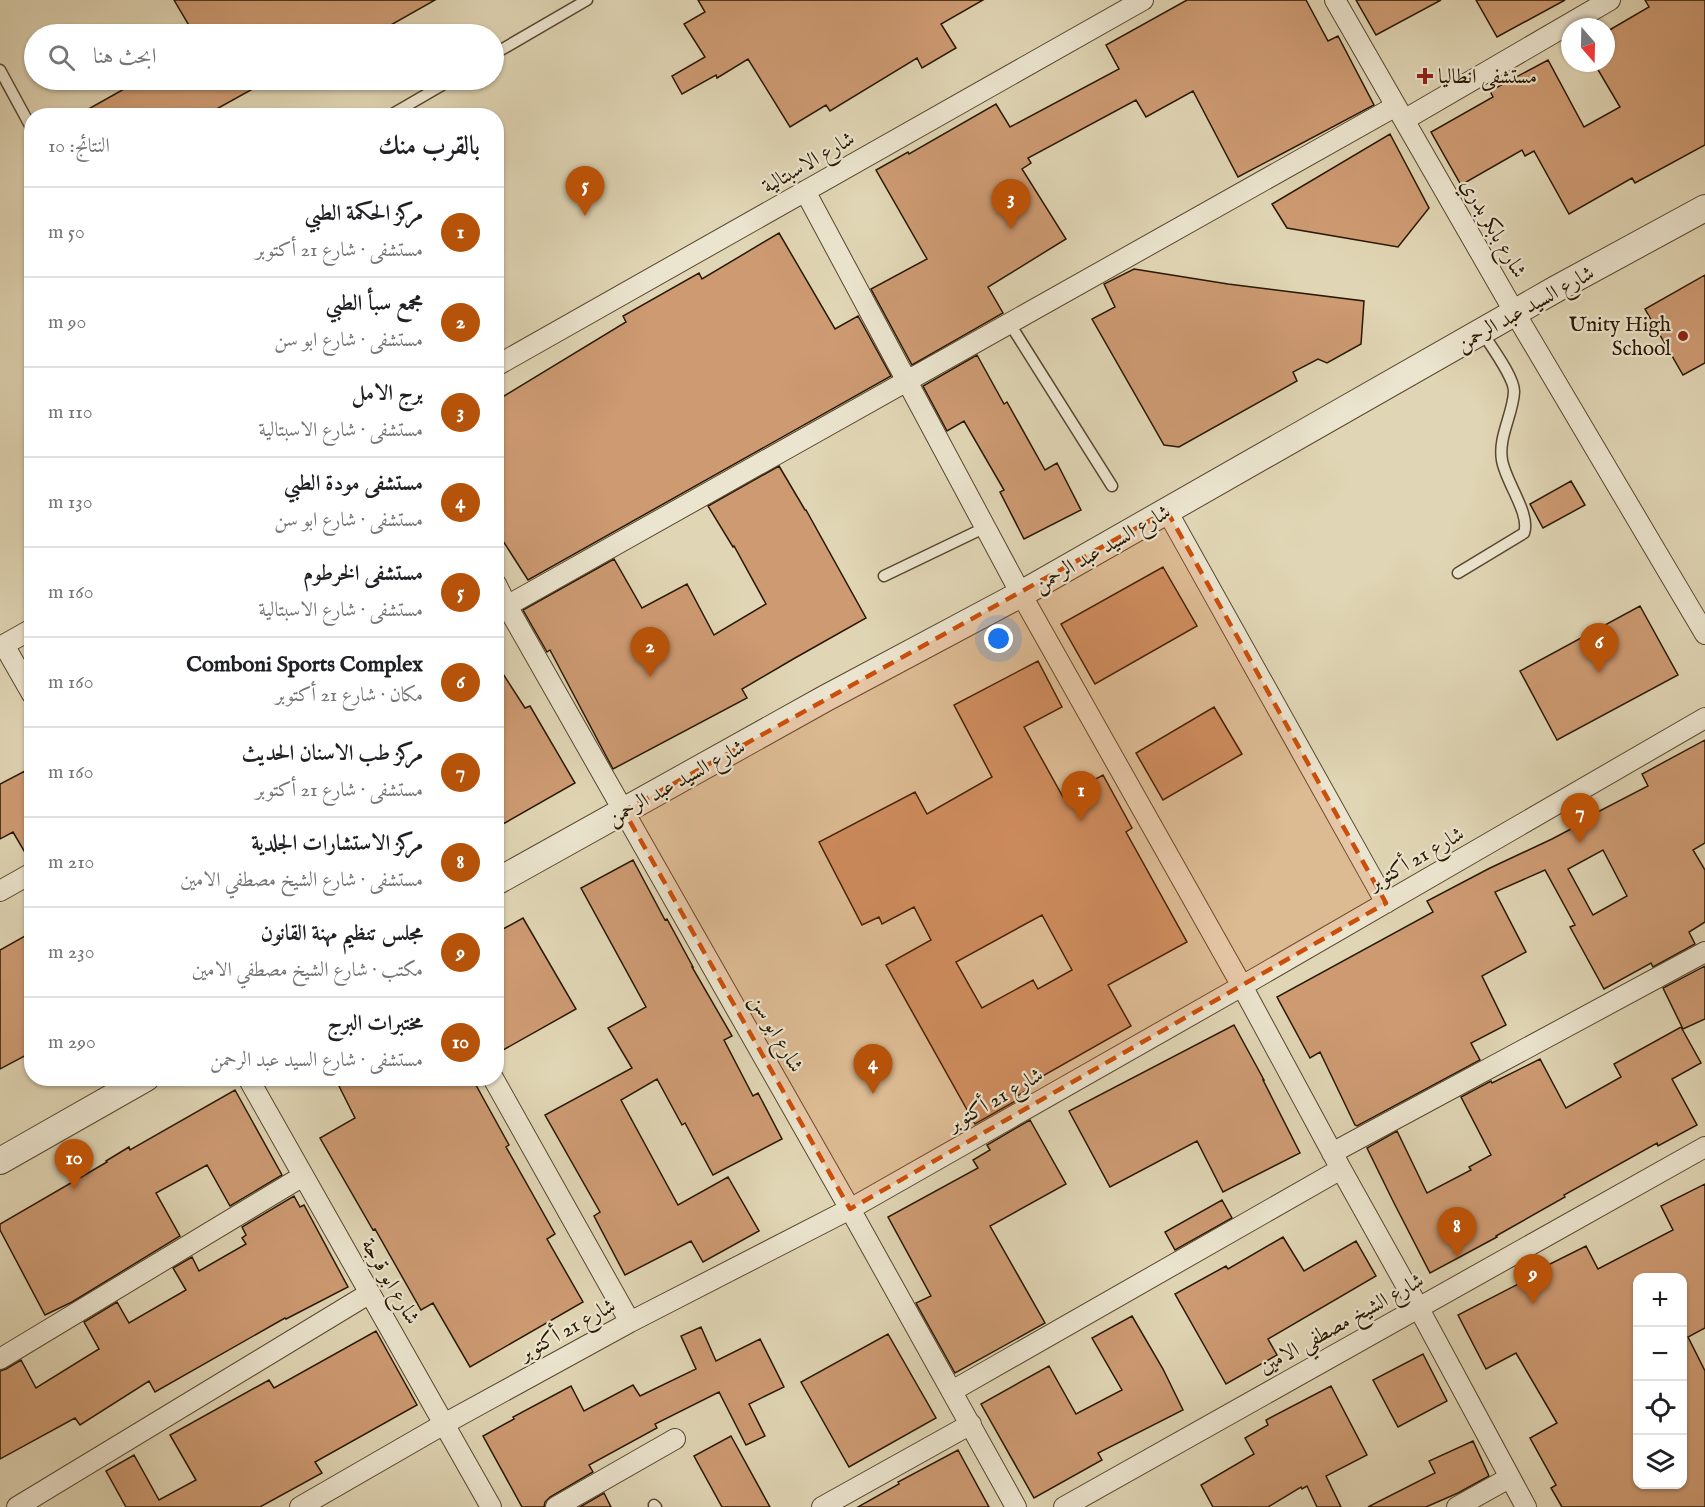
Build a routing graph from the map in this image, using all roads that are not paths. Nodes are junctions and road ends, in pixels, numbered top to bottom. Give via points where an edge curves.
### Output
1 (587, 0) edge
2 (1335, 0) edge
3 (1610, 0) edge
4 (1138, 1) edge
5 (504, 48) edge
6 (0, 70) edge
7 (434, 90) edge
8 (403, 108) edge
9 (1400, 113) junction
10 (24, 114) edge
11 (805, 191) junction
12 (1705, 208) edge
13 (1515, 313) junction
14 (1010, 324) junction
15 (1482, 332) junction
16 (504, 361) edge
17 (908, 381) junction
18 (1112, 486) dead end
19 (1167, 511) junction
20 (986, 527) junction
21 (1458, 573) dead end
22 (884, 576) dead end
23 (1021, 594) junction
24 (504, 608) edge
25 (504, 612) edge
26 (24, 634) edge
27 (1705, 634) edge
28 (2, 646) edge
29 (24, 681) edge
30 (1705, 718) edge
31 (624, 811) junction
32 (24, 878) edge
33 (504, 878) edge
34 (0, 891) edge
35 (1386, 903) junction
36 (1705, 952) edge
37 (1242, 986) junction
38 (132, 1086) edge
39 (252, 1086) edge
40 (497, 1086) edge
41 (1705, 1147) edge
42 (0, 1161) edge
43 (1336, 1161) junction
44 (303, 1176) junction
45 (850, 1209) junction
46 (370, 1293) junction
47 (1418, 1307) junction
48 (630, 1322) junction
49 (0, 1359) edge
50 (952, 1391) junction
51 (444, 1424) junction
52 (971, 1424) junction
53 (675, 1438) dead end
54 (1509, 1478) junction
55 (17, 1507) edge
56 (300, 1507) edge
57 (491, 1507) edge
58 (556, 1507) edge
59 (822, 1507) edge
60 (1016, 1507) edge
61 (1064, 1507) edge
62 (1457, 1507) edge
63 (1526, 1507) edge

1 - 5 lane
2 - 9 street, شارع بابكر بدري
3 - 9 street
4 - 11 street, شارع الاسبتالية
6 - 10 lane
7 - 8 lane
9 - 13 street, شارع بابكر بدري
9 - 14 street
11 - 16 street, شارع الاسبتالية
11 - 17 street
12 - 13 street, شارع السيد عبد الرحمن
13 - 15 street, شارع السيد عبد الرحمن
13 - 27 street, شارع بابكر بدري
14 - 17 street
14 - 18 lane
15 - 19 street, شارع السيد عبد الرحمن
15 - 21 lane via 1512,381 1514,392 1501,448 1502,460 1526,527 1524,533
17 - 20 street
17 - 24 street
19 - 23 street, شارع السيد عبد الرحمن
19 - 35 street
20 - 22 lane
20 - 23 street
23 - 31 street, شارع السيد عبد الرحمن
23 - 37 street
25 - 31 street, شارع ابو سن
26 - 28 street
28 - 29 street
30 - 35 street, شارع 21 أكتوبر
31 - 33 street, شارع السيد عبد الرحمن
31 - 45 street, شارع ابو سن
32 - 34 street
35 - 37 street, شارع 21 أكتوبر
36 - 43 street
37 - 43 street
37 - 45 street, شارع 21 أكتوبر
38 - 42 street
39 - 44 street, شارع ابو قرجة
40 - 48 street
41 - 47 street, شارع الشيخ مصطفي الامين
43 - 47 street
43 - 50 street
44 - 46 street, شارع ابو قرجة
44 - 49 street
45 - 48 street, شارع 21 أكتوبر
45 - 50 street, شارع ابو سن
46 - 51 street, شارع ابو قرجة
46 - 55 street
47 - 54 street
47 - 61 street, شارع الشيخ مصطفي الامين
48 - 51 street, شارع 21 أكتوبر
50 - 52 street, شارع ابو سن
51 - 56 street, شارع 21 أكتوبر
51 - 57 street, شارع ابو قرجة
52 - 59 street
52 - 60 street, شارع ابو سن
53 - 58 street
54 - 62 street
54 - 63 street

